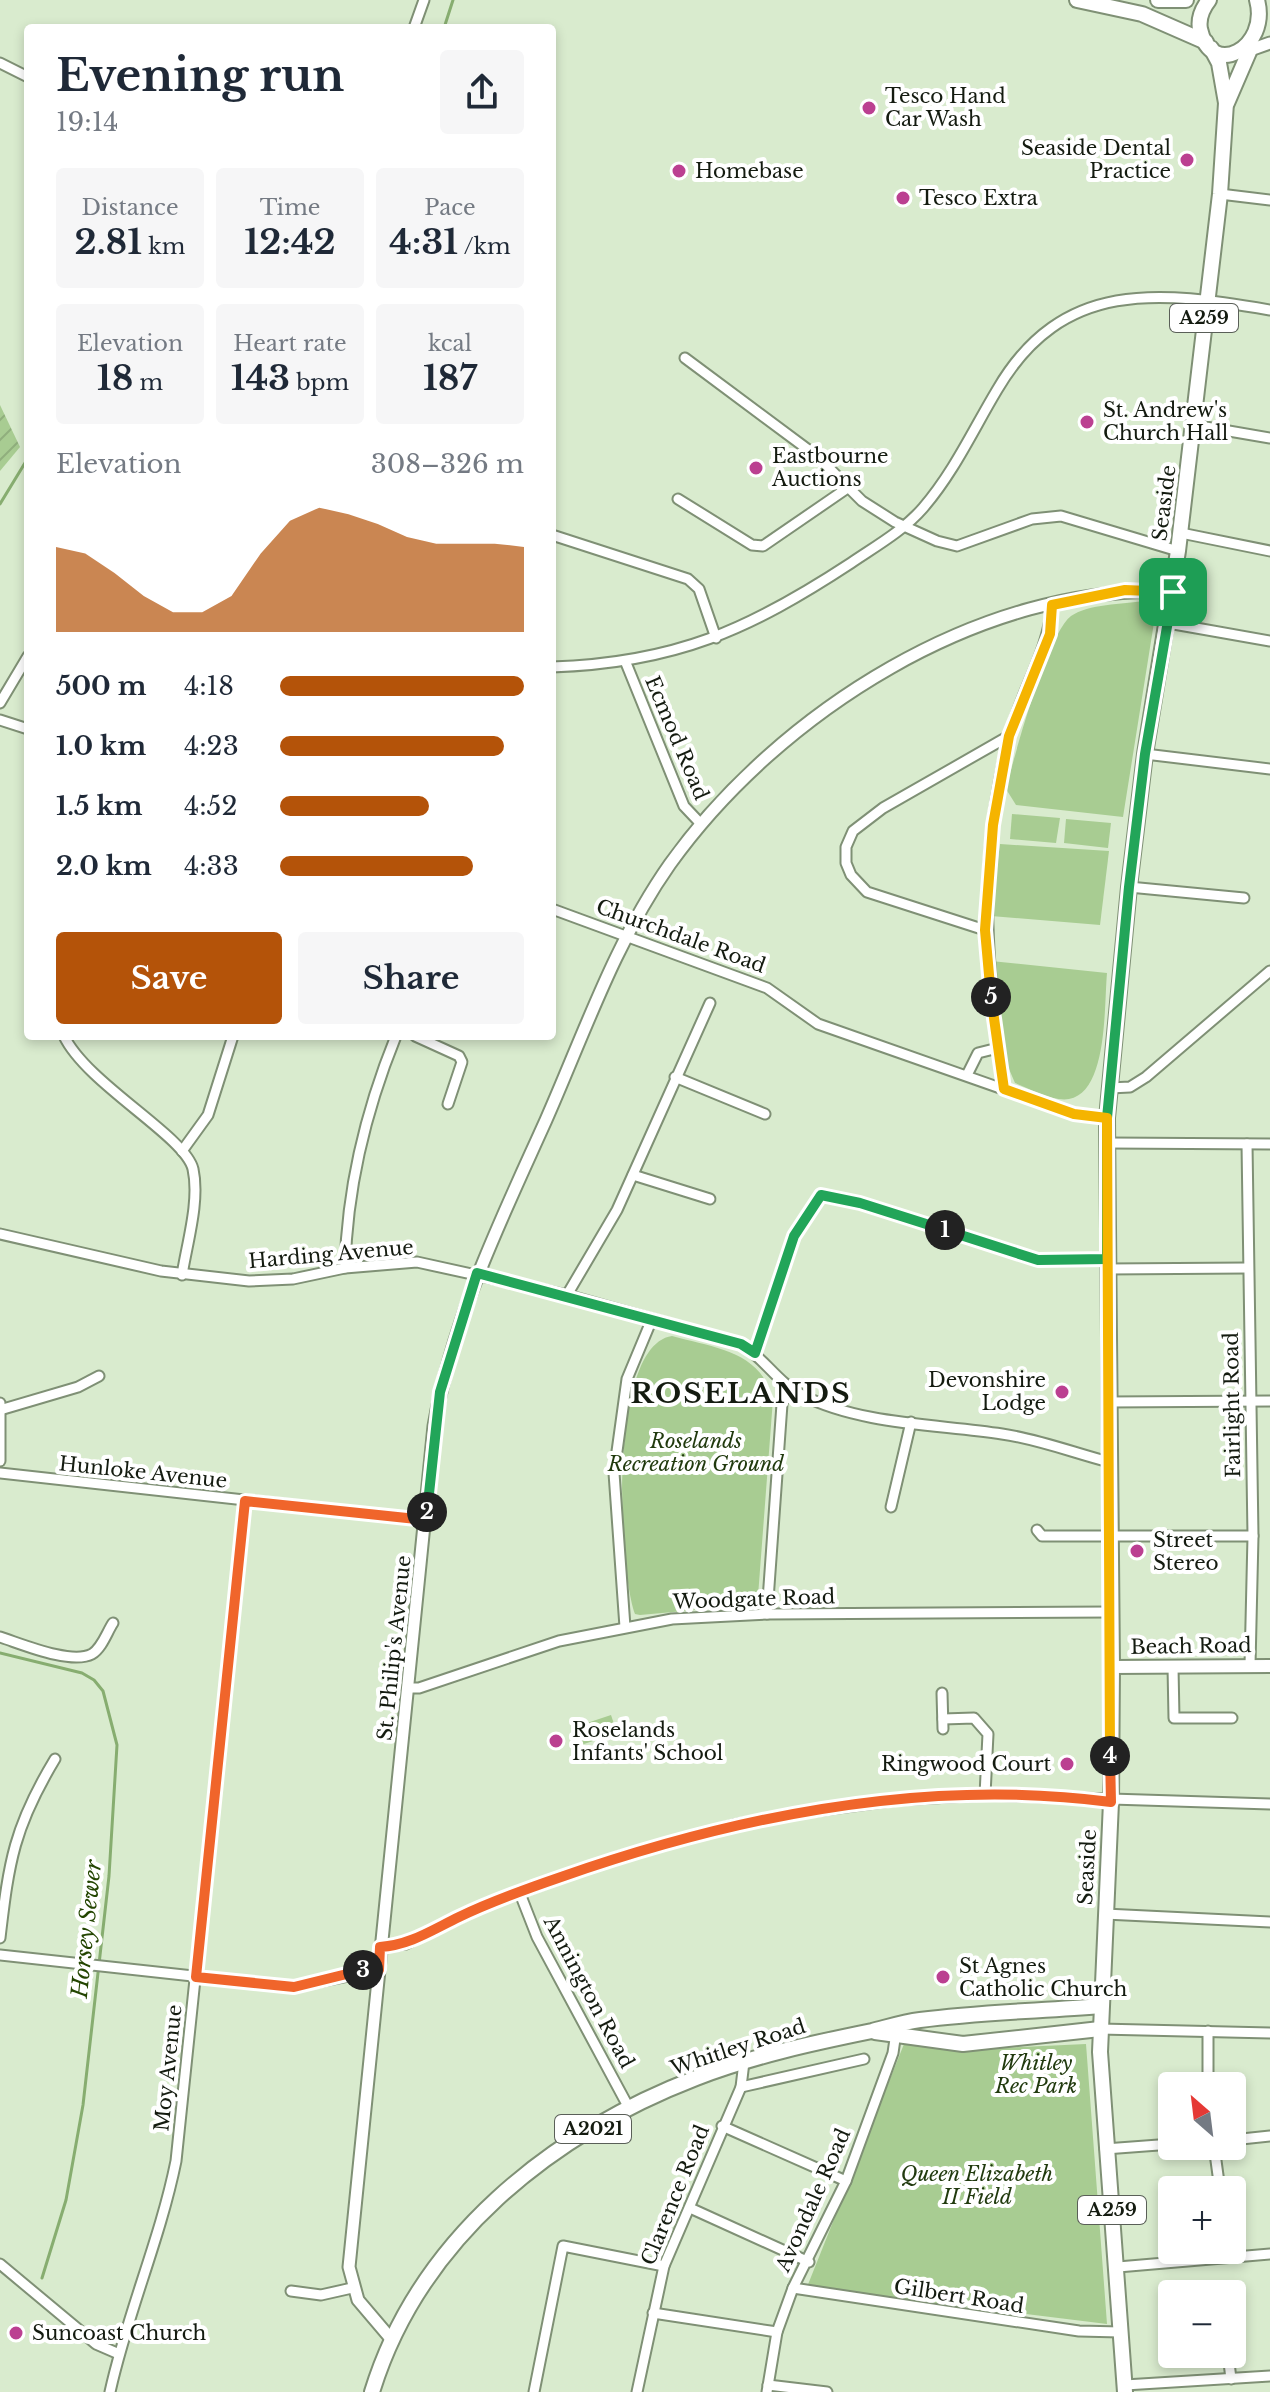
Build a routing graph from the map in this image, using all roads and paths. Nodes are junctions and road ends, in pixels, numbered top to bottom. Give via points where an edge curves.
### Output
1 (424, 0) edge
2 (1077, 0) edge
3 (1158, 0) edge
4 (1186, 0) edge
5 (1209, 0) edge
6 (1263, 5) edge
7 (415, 24) edge
8 (1270, 43) edge
9 (1209, 45) junction
10 (1251, 50) junction
11 (0, 63) edge
12 (24, 75) edge
13 (1226, 103) junction
14 (1220, 194) junction
15 (1270, 200) edge
16 (1206, 299) junction
17 (1270, 310) edge
18 (685, 358) dead end
19 (1194, 425) junction
20 (1270, 438) edge
21 (846, 489) junction
22 (678, 499) dead end
23 (906, 526) junction
24 (1181, 533) junction
25 (556, 536) edge
26 (1178, 551) junction
27 (1270, 551) edge
28 (1173, 592) junction
29 (1052, 605) junction
30 (1168, 623) junction
31 (716, 638) junction
32 (1270, 641) edge
33 (24, 663) edge
34 (626, 663) junction
35 (556, 667) edge
36 (0, 703) edge
37 (0, 720) edge
38 (24, 728) edge
39 (1009, 736) junction
40 (1145, 754) junction
41 (1270, 769) edge
42 (701, 824) junction
43 (1129, 887) junction
44 (1244, 898) dead end
45 (556, 910) edge
46 (985, 930) junction
47 (628, 934) junction
48 (1270, 971) edge
49 (710, 1003) dead end
50 (67, 1040) edge
51 (232, 1040) edge
52 (395, 1040) edge
53 (424, 1040) edge
54 (998, 1048) junction
55 (967, 1075) junction
56 (675, 1077) junction
57 (1110, 1088) junction
58 (1004, 1089) junction
59 (448, 1104) dead end
60 (765, 1114) dead end
61 (1107, 1118) junction
62 (1109, 1143) junction
63 (1247, 1144) junction
64 (1270, 1144) edge
65 (182, 1151) junction
66 (633, 1175) junction
67 (710, 1199) dead end
68 (0, 1234) edge
69 (1107, 1264) junction
70 (345, 1268) junction
71 (1247, 1268) junction
72 (477, 1273) junction
73 (182, 1275) junction
74 (567, 1295) junction
75 (652, 1319) junction
76 (755, 1353) junction
77 (99, 1376) dead end
78 (787, 1386) junction
79 (1270, 1401) edge
80 (1108, 1402) junction
81 (1249, 1402) junction
82 (0, 1403) edge
83 (0, 1410) edge
84 (911, 1422) junction
85 (0, 1461) edge
86 (1109, 1462) junction
87 (0, 1473) edge
88 (245, 1501) junction
89 (891, 1507) dead end
90 (426, 1520) junction
91 (1037, 1530) dead end
92 (1253, 1536) junction
93 (1111, 1538) junction
94 (1111, 1612) junction
95 (767, 1614) junction
96 (113, 1623) dead end
97 (625, 1627) junction
98 (0, 1637) edge
99 (1250, 1665) junction
100 (1270, 1666) edge
101 (1112, 1667) junction
102 (1173, 1667) junction
103 (407, 1688) junction
104 (942, 1693) dead end
105 (1232, 1718) dead end
106 (55, 1759) dead end
107 (985, 1795) junction
108 (1111, 1802) junction
109 (1270, 1804) edge
110 (519, 1891) junction
111 (1105, 1914) junction
112 (1270, 1922) edge
113 (0, 1938) edge
114 (380, 1947) junction
115 (0, 1955) edge
116 (379, 1970) junction
117 (196, 1977) junction
118 (1101, 2006) junction
119 (1100, 2029) junction
120 (896, 2030) junction
121 (1208, 2031) junction
122 (1270, 2033) edge
123 (864, 2059) dead end
124 (744, 2062) junction
125 (1208, 2072) edge
126 (741, 2087) junction
127 (629, 2108) junction
128 (722, 2126) junction
129 (1270, 2136) edge
130 (1246, 2139) edge
131 (1158, 2145) edge
132 (1105, 2149) junction
133 (846, 2181) junction
134 (690, 2208) junction
135 (1246, 2253) edge
136 (1270, 2254) edge
137 (809, 2262) junction
138 (1158, 2262) edge
139 (0, 2264) edge
140 (664, 2266) junction
141 (1118, 2267) junction
142 (352, 2288) junction
143 (793, 2288) junction
144 (291, 2291) dead end
145 (653, 2313) junction
146 (777, 2332) junction
147 (1120, 2332) junction
148 (392, 2340) junction
149 (119, 2354) junction
150 (1230, 2368) edge
151 (1270, 2376) edge
152 (1231, 2379) junction
153 (1125, 2388) edge
154 (767, 2389) edge
155 (110, 2392) edge
156 (372, 2392) edge
157 (534, 2392) edge
158 (637, 2392) edge
159 (827, 2392) edge

1 - 7 street
2 - 9 main road via 1142,14
3 - 4 main road
5 - 9 main road, Seaside via 1200,18
6 - 10 main road, Seaside via 1266,25
8 - 10 street
9 - 10 main road via 1225,55
9 - 13 main road, Seaside / A259 via 1219,63
10 - 13 main road, Seaside / A259
11 - 12 street
13 - 14 main road, Seaside / A259
14 - 15 street
14 - 16 main road, Seaside / A259
16 - 17 street
16 - 19 main road, Seaside / A259
16 - 23 street via 1121,298 1080,311 1049,330 1007,373 947,477
18 - 21 street via 818,457
19 - 20 street
19 - 24 main road, Seaside / A259
21 - 22 street via 763,546 752,545
21 - 23 street
23 - 26 street via 957,546 1032,519 1061,516
23 - 31 street via 788,602
24 - 26 main road, Seaside / A259
24 - 27 street
25 - 31 street via 688,579 699,589
26 - 28 main road, Seaside / A259
28 - 29 street, St. Philip's Avenue via 1125,590
28 - 30 main road, Seaside / A259
29 - 39 street via 1050,634
29 - 42 street, St. Philip's Avenue via 952,638 847,693 747,774
30 - 32 street
30 - 40 main road, Seaside / A259
31 - 34 street
33 - 36 street
34 - 35 street
34 - 42 street, Ecmod Road via 684,806
37 - 38 street
39 - 46 street via 988,863
39 - 46 street via 883,808 853,831 846,847 851,875 867,892
40 - 41 street
40 - 43 main road, Seaside / A259
42 - 47 street, St. Philip's Avenue
43 - 44 street
43 - 57 main road, Seaside / A259
45 - 47 street, Churchdale Road
46 - 54 street
47 - 55 street, Churchdale Road via 767,988 818,1024
47 - 72 street, St. Philip's Avenue
48 - 57 street via 1146,1077 1130,1087
49 - 56 street
50 - 65 street via 92,1075
51 - 65 street via 208,1115
52 - 70 street via 354,1176
53 - 59 street via 462,1062
54 - 55 street via 978,1053
54 - 58 street
55 - 58 street, Churchdale Road
56 - 60 street
56 - 66 street
57 - 61 main road, Seaside / A259
58 - 61 street, Churchdale Road via 1074,1114
61 - 62 main road, Seaside / A259
62 - 63 street
62 - 69 main road, Seaside / A259
63 - 64 street
63 - 71 street, Fairlight Road
65 - 73 street via 193,1169 193,1181
66 - 67 street
66 - 74 street
68 - 73 street, Harding Avenue
69 - 71 street
69 - 76 street via 1038,1260 821,1195 794,1236
69 - 80 main road, Seaside / A259
70 - 72 street, Harding Avenue via 417,1262
70 - 73 street, Harding Avenue via 249,1281
71 - 81 street, Fairlight Road
72 - 74 street, Harding Avenue
72 - 90 street, St. Philip's Avenue via 440,1392
74 - 75 street, Harding Avenue
75 - 76 street, Harding Avenue via 741,1344
75 - 97 street via 627,1379 614,1473
76 - 78 street
77 - 83 street
78 - 84 street via 821,1403
78 - 95 street via 771,1519
79 - 81 street
80 - 81 street
80 - 86 main road, Seaside / A259
81 - 92 street, Fairlight Road
82 - 83 street
83 - 85 street
84 - 86 street via 1006,1435
84 - 89 street
86 - 93 main road, Seaside / A259
87 - 88 street, Hunloke Avenue
88 - 90 street, Hunloke Avenue
88 - 117 street, Moy Avenue
90 - 103 street, St. Philip's Avenue
91 - 93 street via 1042,1536
92 - 93 street
92 - 99 street, Fairlight Road
93 - 94 main road, Seaside / A259
94 - 95 street, Woodgate Road
94 - 101 main road, Seaside / A259
95 - 97 street, Woodgate Road
96 - 98 street via 100,1647 82,1657
97 - 103 street, Woodgate Road via 559,1641
99 - 100 main road, Beach Road
99 - 102 main road, Beach Road
101 - 102 main road, Beach Road
101 - 108 main road, Seaside / A259
102 - 105 street via 1174,1718
103 - 114 street, St. Philip's Avenue
104 - 107 street via 943,1724 974,1718 988,1734
106 - 113 street via 12,1848
107 - 108 street
107 - 110 street via 850,1805 734,1825
108 - 109 street
108 - 111 main road, Seaside / A259
110 - 114 street via 406,1944
110 - 127 street, Annington Road via 537,1937
111 - 112 street
111 - 118 main road, Seaside / A259
114 - 116 street, St. Philip's Avenue
115 - 117 street
116 - 117 street via 294,1987
116 - 142 street, St. Philip's Avenue via 349,2267
117 - 149 street, Moy Avenue via 176,2161 161,2228
118 - 119 main road, Seaside / A259
118 - 120 main road, Whitley Road / A2021 via 943,2017
119 - 120 main road, Whitley Road / A2021 via 963,2044
119 - 121 street
119 - 132 main road, Seaside / A259
120 - 124 main road, Whitley Road / A2021
120 - 133 street, Avondale Road
121 - 122 street
121 - 125 street
123 - 126 street
124 - 126 street, Clarence Road
124 - 127 main road, Whitley Road / A2021
126 - 128 street, Clarence Road
127 - 148 main road, Whitley Road / A2021 via 543,2160 486,2207 430,2273
128 - 133 street
128 - 134 street, Clarence Road
129 - 130 street
131 - 132 street
132 - 141 main road, Seaside / A259
133 - 137 street, Avondale Road
134 - 137 street
134 - 140 street, Clarence Road
135 - 136 street
137 - 143 street, Avondale Road
138 - 141 street
139 - 149 street via 96,2344
140 - 145 street, Clarence Road
140 - 157 street via 563,2246
141 - 147 main road, Seaside / A259
142 - 144 street via 321,2295
142 - 148 street
143 - 146 street, Avondale Road
143 - 147 street, Gilbert Road via 1079,2331
145 - 146 street
145 - 158 street, Clarence Road
146 - 154 street, Avondale Road
147 - 153 main road, Seaside / A259
148 - 156 main road, Whitley Road / A2021
149 - 155 street, Moy Avenue
150 - 152 street
151 - 152 street
152 - 153 street
154 - 159 street

